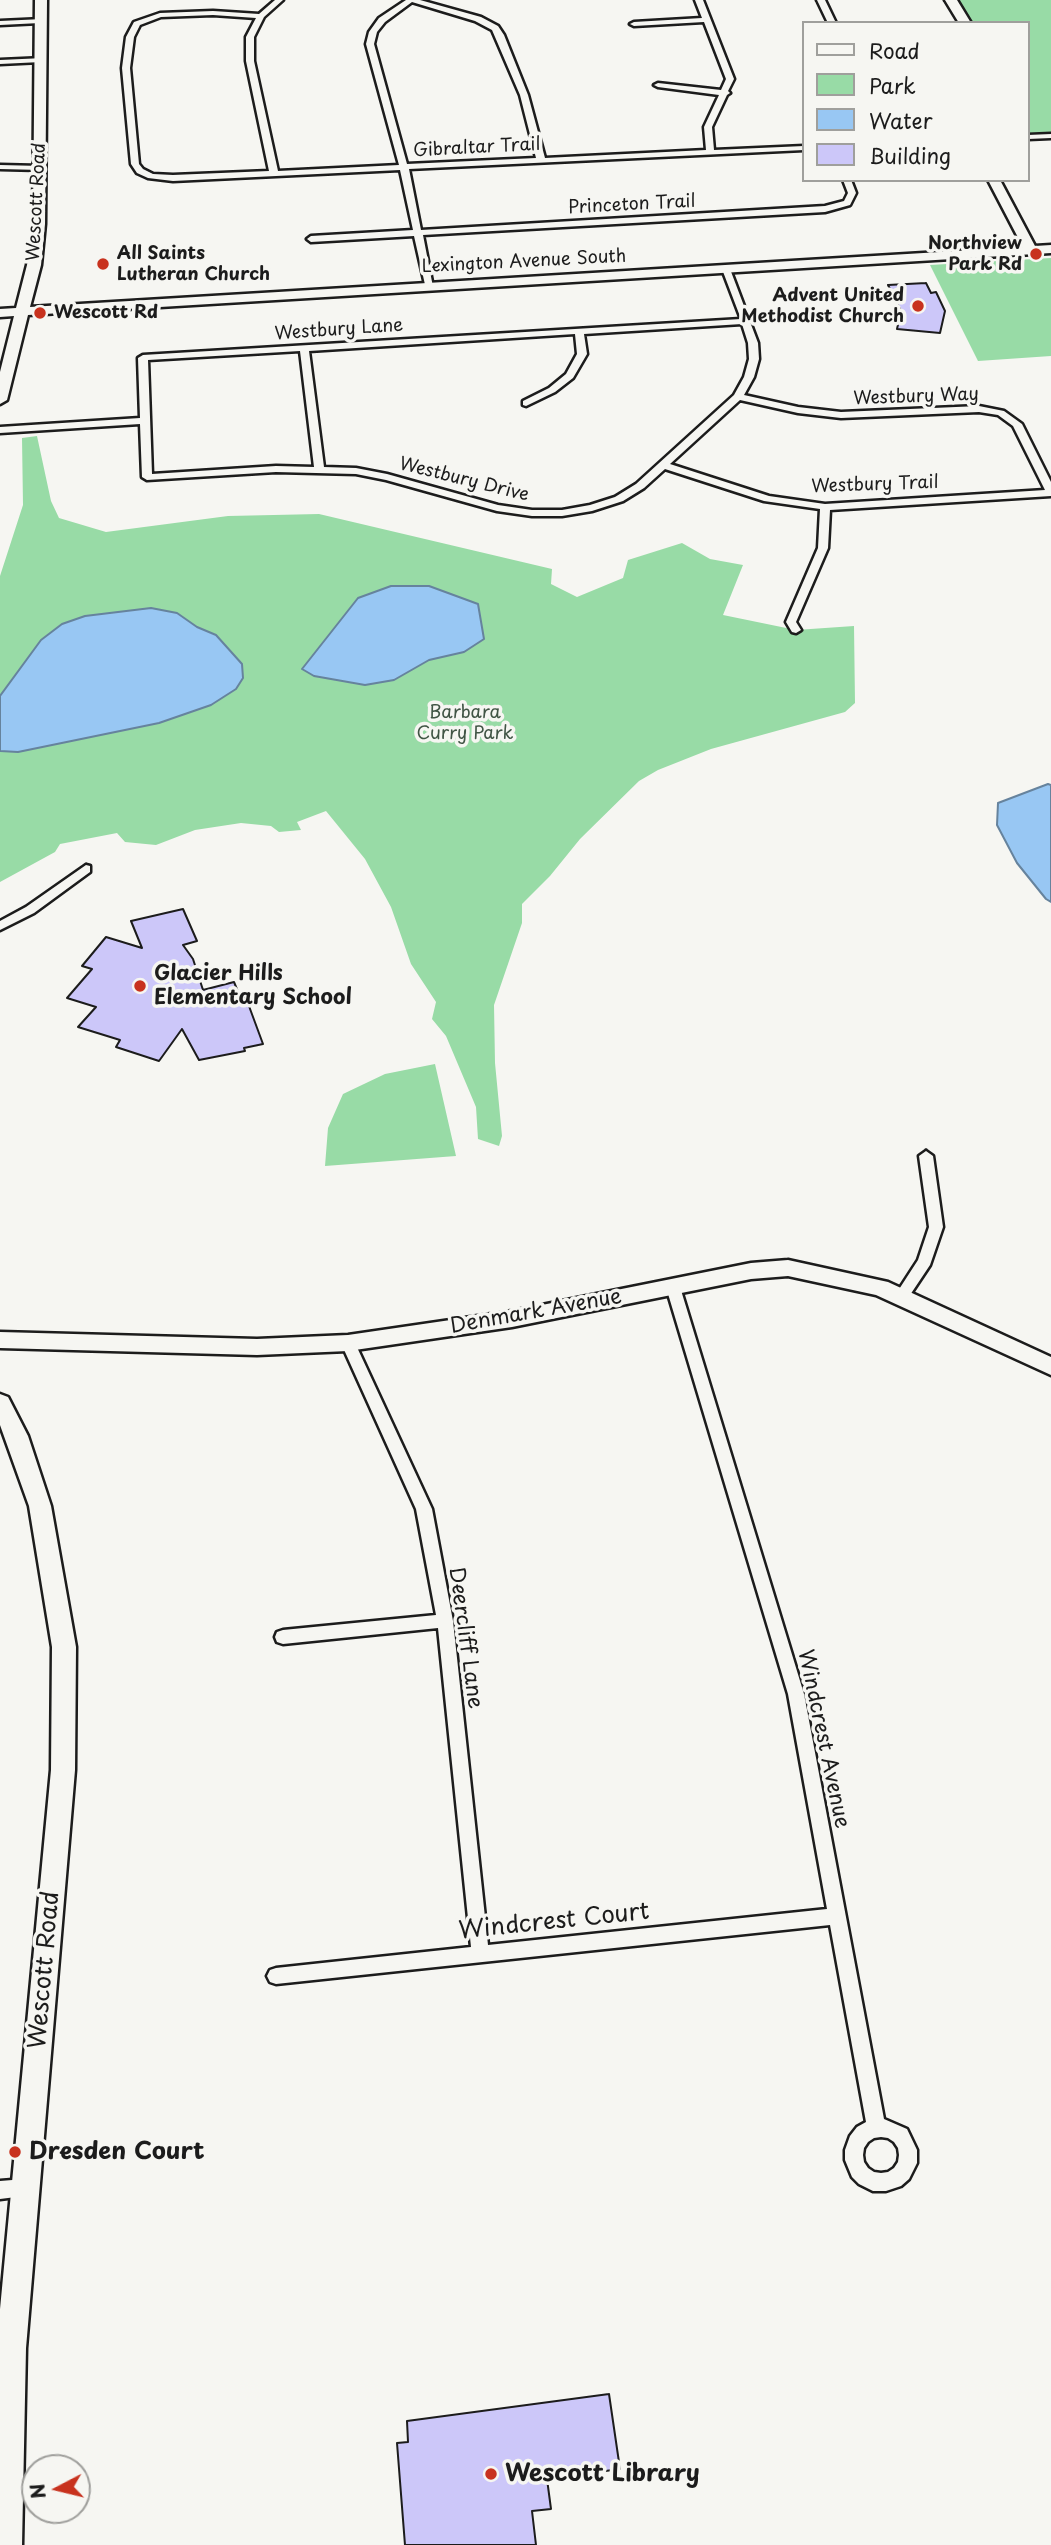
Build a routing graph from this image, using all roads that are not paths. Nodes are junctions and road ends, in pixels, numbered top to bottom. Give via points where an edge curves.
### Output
1 (41, 0) edge
2 (279, 0) edge
3 (411, 0) edge
4 (699, 0) edge
5 (821, 0) edge
6 (951, 0) edge
7 (261, 16) junction
8 (707, 20) junction
9 (40, 21) junction
10 (831, 21) edge
11 (964, 21) edge
12 (0, 23) edge
13 (634, 24) dead end
14 (41, 60) junction
15 (0, 62) edge
16 (657, 85) dead end
17 (726, 93) junction
18 (1051, 136) edge
19 (1030, 137) edge
20 (802, 148) edge
21 (710, 152) junction
22 (541, 160) junction
23 (0, 167) edge
24 (404, 167) junction
25 (41, 168) junction
26 (274, 173) junction
27 (848, 182) edge
28 (995, 182) edge
29 (418, 233) junction
30 (311, 239) dead end
31 (1051, 249) edge
32 (1031, 250) junction
33 (726, 269) junction
34 (429, 287) junction
35 (23, 311) junction
36 (0, 313) edge
37 (746, 321) junction
38 (579, 331) junction
39 (304, 348) junction
40 (738, 397) junction
41 (0, 400) edge
42 (526, 403) dead end
43 (145, 421) junction
44 (0, 430) edge
45 (664, 465) junction
46 (318, 468) junction
47 (1051, 492) edge
48 (825, 507) junction
49 (796, 630) dead end
50 (86, 869) dead end
51 (0, 926) edge
52 (926, 1156) dead end
53 (673, 1287) junction
54 (901, 1297) junction
55 (0, 1340) edge
56 (348, 1343) junction
57 (1051, 1367) edge
58 (0, 1404) edge
59 (445, 1621) junction
60 (283, 1637) dead end
61 (838, 1916) junction
62 (480, 1954) junction
63 (276, 1976) dead end
64 (876, 2127) dead end
65 (13, 2189) edge
66 (7, 2545) edge

1 - 9 street, Wescott Road
2 - 7 street
3 - 22 street via 495,28 524,95
3 - 24 street via 382,20 370,44
4 - 8 street
5 - 10 street
6 - 11 street
7 - 26 street via 250,37 250,61
7 - 26 street, Gibraltar Trail via 160,15 137,24 130,37 126,68 139,171 173,178
8 - 13 street
8 - 17 street via 730,79
9 - 12 street
9 - 14 street, Wescott Road
14 - 15 street
14 - 25 street, Wescott Road
16 - 17 street
17 - 21 street via 708,127
18 - 19 street
20 - 21 street, Gibraltar Trail
21 - 22 street, Gibraltar Trail
22 - 24 street, Gibraltar Trail
23 - 25 street
24 - 26 street, Gibraltar Trail
24 - 29 street
25 - 35 street, Wescott Road via 37,242
27 - 29 street, Princeton Trail via 852,193 847,203 825,209
28 - 32 street
29 - 30 street, Princeton Trail
29 - 34 street
31 - 32 street, Lexington Avenue South
32 - 33 street, Lexington Avenue South
33 - 34 street, Lexington Avenue South
33 - 37 street, Westbury Drive
34 - 35 street, Lexington Avenue South
35 - 36 street, Lexington Avenue South
35 - 41 street, Wescott Road
37 - 38 street, Westbury Lane
37 - 40 street, Westbury Drive via 754,359
38 - 39 street, Westbury Lane
38 - 42 street via 582,354 570,376
39 - 43 street, Westbury Lane via 142,358
39 - 46 street
40 - 45 street, Westbury Drive
40 - 47 street, Westbury Way via 841,415 979,409 1001,413 1017,424
43 - 44 street
43 - 46 street, Westbury Drive via 147,478
45 - 46 street, Westbury Drive via 619,499 552,513 497,508 387,477
45 - 48 street, Westbury Trail via 768,499
47 - 48 street, Westbury Trail
48 - 49 street via 823,548 791,622
50 - 51 street
52 - 54 street via 936,1227 925,1261
53 - 54 street, Denmark Avenue via 788,1268 881,1288
53 - 56 street, Denmark Avenue via 512,1319
53 - 61 street, Windcrest Avenue via 796,1694
54 - 57 street, Denmark Avenue
55 - 56 street, Denmark Avenue via 257,1347
56 - 59 street, Deercliff Lane via 424,1509
58 - 65 street, Wescott Road via 17,1436 40,1506 64,1647 63,1770
59 - 60 street
59 - 62 street, Deercliff Lane
61 - 62 street, Windcrest Court
61 - 64 street, Windcrest Avenue
62 - 63 street, Windcrest Court
65 - 66 street, Wescott Road

